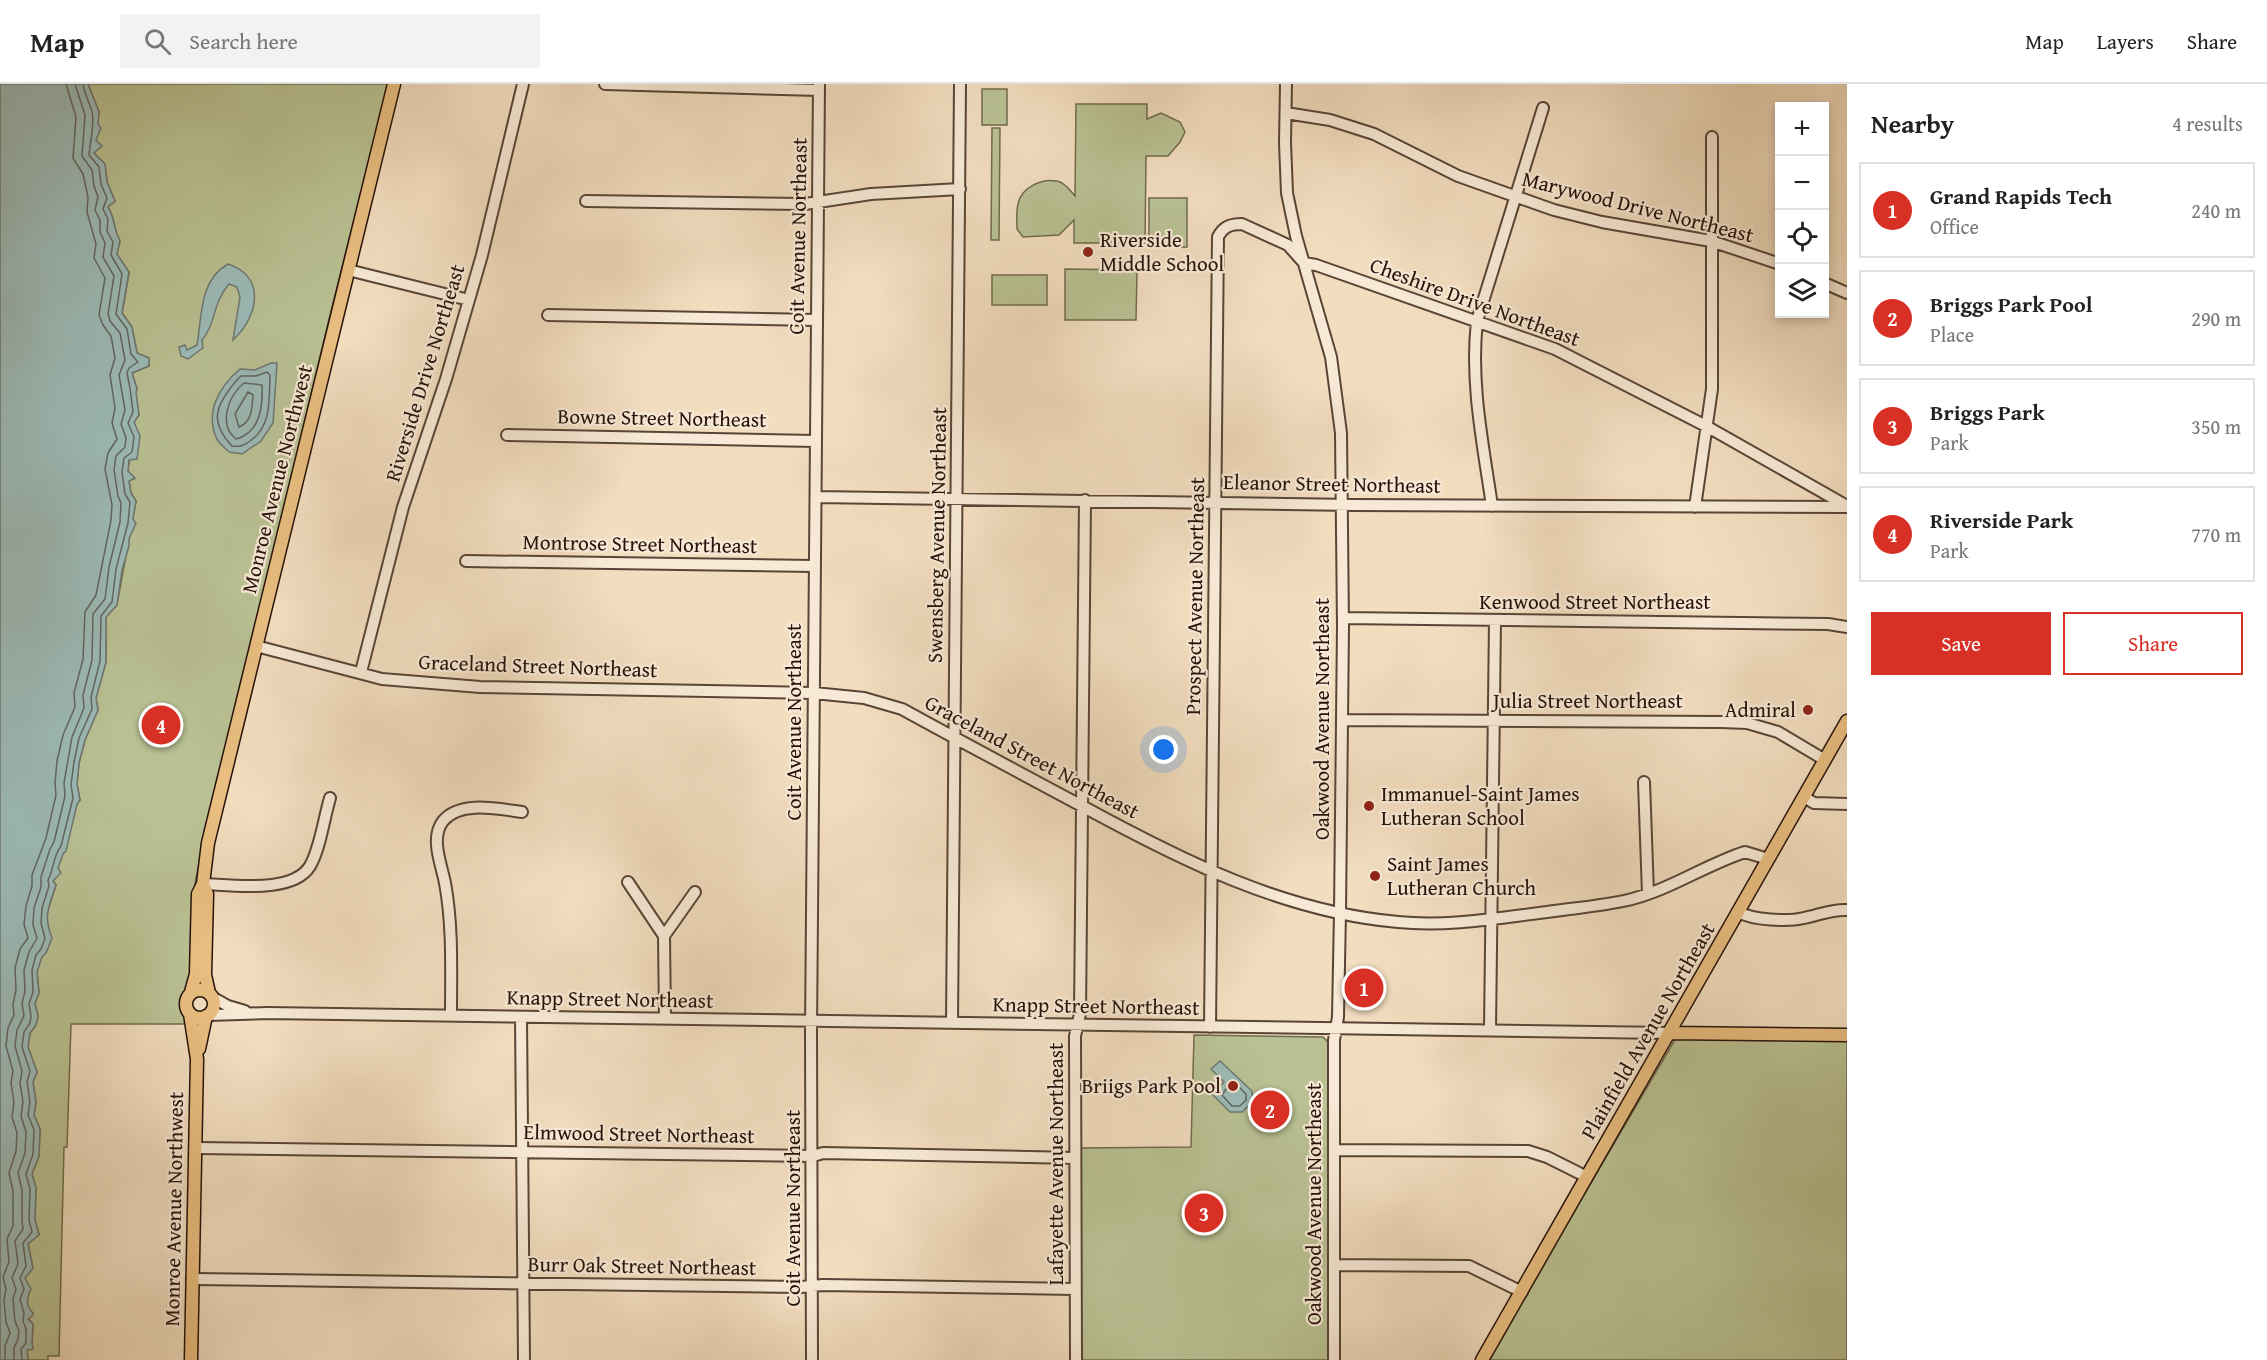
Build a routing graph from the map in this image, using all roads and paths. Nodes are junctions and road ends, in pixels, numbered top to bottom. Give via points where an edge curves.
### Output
1 (394, 84) edge
2 (522, 84) edge
3 (605, 84) edge
4 (960, 84) edge
5 (1286, 84) edge
6 (819, 87) edge
7 (1543, 108) dead end
8 (1286, 113) junction
9 (1712, 137) dead end
10 (960, 189) junction
11 (1515, 198) junction
12 (586, 201) dead end
13 (818, 203) junction
14 (1218, 237) joint
15 (1711, 242) junction
16 (1304, 263) junction
17 (1775, 263) edge
18 (348, 270) junction
19 (1829, 285) edge
20 (1847, 293) edge
21 (469, 300) junction
22 (548, 315) dead end
23 (817, 320) junction
24 (1477, 321) junction
25 (1706, 426) junction
26 (507, 435) dead end
27 (816, 441) junction
28 (816, 497) junction
29 (958, 499) junction
30 (1085, 500) junction
31 (1215, 502) junction
32 (1341, 505) junction
33 (1492, 506) junction
34 (1847, 506) edge
35 (1695, 507) junction
36 (466, 561) dead end
37 (814, 566) junction
38 (1342, 618) junction
39 (1495, 621) junction
40 (1847, 627) edge
41 (256, 646) junction
42 (361, 672) junction
43 (814, 693) junction
44 (1342, 720) junction
45 (1495, 720) junction
46 (1847, 721) edge
47 (955, 738) junction
48 (1825, 760) junction
49 (1644, 782) dead end
50 (1804, 797) junction
51 (330, 798) dead end
52 (1847, 804) edge
53 (1082, 806) junction
54 (522, 812) dead end
55 (1768, 860) junction
56 (1210, 871) junction
57 (628, 882) dead end
58 (203, 884) junction
59 (695, 892) dead end
60 (1648, 894) junction
61 (1847, 910) edge
62 (1340, 912) junction
63 (1738, 912) junction
64 (1492, 919) junction
65 (664, 936) junction
66 (201, 961) junction
67 (191, 992) junction
68 (210, 995) junction
69 (254, 1013) junction
70 (190, 1014) junction
71 (207, 1015) junction
72 (451, 1016) junction
73 (521, 1017) junction
74 (665, 1019) junction
75 (811, 1021) junction
76 (952, 1023) junction
77 (1078, 1025) junction
78 (1210, 1027) junction
79 (1336, 1029) junction
80 (1490, 1030) junction
81 (1669, 1033) junction
82 (1847, 1035) edge
83 (197, 1059) junction
84 (195, 1148) junction
85 (1334, 1150) junction
86 (521, 1152) junction
87 (813, 1156) junction
88 (1075, 1158) junction
89 (1587, 1178) junction
90 (1334, 1265) junction
91 (192, 1279) junction
92 (523, 1284) junction
93 (812, 1287) junction
94 (1075, 1288) junction
95 (1522, 1292) junction
96 (190, 1360) edge
97 (524, 1360) edge
98 (812, 1360) edge
99 (1076, 1360) edge
100 (1334, 1360) edge
101 (1482, 1360) edge

1 - 18 main road, Monroe Avenue Northwest
2 - 21 street, Riverside Drive Northeast
3 - 6 street
4 - 10 street, Swensberg Avenue Northeast
5 - 8 street, Oakwood Avenue Northeast
6 - 13 street, Coit Avenue Northeast
7 - 11 street
8 - 11 street, Marywood Drive Northeast via 1330,120 1374,134 1458,176
8 - 16 street, Oakwood Avenue Northeast via 1287,193
9 - 15 street
10 - 13 street via 871,194
10 - 29 street, Swensberg Avenue Northeast
11 - 15 street, Marywood Drive Northeast via 1602,222
11 - 24 street
12 - 13 street
13 - 23 street, Coit Avenue Northeast
14 - 16 street, Cheshire Drive Northeast via 1222,229 1242,224 1288,245
14 - 31 street, Prospect Avenue Northeast
15 - 17 street, Marywood Drive Northeast
15 - 25 street via 1712,389
16 - 24 street, Cheshire Drive Northeast
16 - 32 street, Oakwood Avenue Northeast via 1331,357 1341,433
18 - 21 street
18 - 41 main road, Monroe Avenue Northwest
19 - 20 street
21 - 42 street, Riverside Drive Northeast via 403,507
22 - 23 street
23 - 27 street, Coit Avenue Northeast
24 - 25 street, Cheshire Drive Northeast via 1555,349
24 - 33 street via 1473,353 1477,404
25 - 34 street, Cheshire Drive Northeast
25 - 35 street
26 - 27 street, Bowne Street Northeast
27 - 28 street, Coit Avenue Northeast
28 - 29 street, Eleanor Street Northeast
28 - 37 street, Coit Avenue Northeast
29 - 30 street, Eleanor Street Northeast
29 - 47 street, Swensberg Avenue Northeast
30 - 31 street, Eleanor Street Northeast
30 - 53 street, Lafayette Avenue Northeast
31 - 32 street, Eleanor Street Northeast
31 - 56 street, Prospect Avenue Northeast
32 - 33 street, Eleanor Street Northeast
32 - 38 street, Oakwood Avenue Northeast
33 - 35 street, Eleanor Street Northeast
34 - 35 street, Eleanor Street Northeast
36 - 37 street, Montrose Street Northeast
37 - 43 street, Coit Avenue Northeast
38 - 39 street, Kenwood Street Northeast
38 - 44 street, Oakwood Avenue Northeast
39 - 40 street, Kenwood Street Northeast
39 - 45 street
41 - 42 street, Graceland Street Northeast
41 - 58 main road, Monroe Avenue Northwest via 208,843
42 - 43 street, Graceland Street Northeast via 382,679 480,687
43 - 47 street, Graceland Street Northeast via 890,705
43 - 75 street, Coit Avenue Northeast
44 - 45 street, Julia Street Northeast
44 - 62 street, Oakwood Avenue Northeast
45 - 48 street, Julia Street Northeast via 1747,723 1778,732
45 - 64 street
46 - 48 main road, Plainfield Avenue Northeast
47 - 53 street, Graceland Street Northeast
47 - 76 street, Swensberg Avenue Northeast
48 - 50 main road, Plainfield Avenue Northeast
49 - 60 street
50 - 52 street via 1814,802
50 - 55 main road, Plainfield Avenue Northeast
51 - 58 street via 313,859 303,875 271,885
53 - 56 street, Graceland Street Northeast
53 - 77 street, Lafayette Avenue Northeast
54 - 72 street via 462,809 444,819 439,827 437,846 451,924
55 - 60 street, Graceland Street Northeast via 1745,852
55 - 63 main road, Plainfield Avenue Northeast
56 - 62 street, Graceland Street Northeast via 1260,891
56 - 78 street, Prospect Avenue Northeast
57 - 65 street
58 - 66 main road, Monroe Avenue Northwest via 198,894
59 - 65 street
60 - 64 street, Graceland Street Northeast
61 - 63 street via 1802,918 1749,918
62 - 64 street, Graceland Street Northeast via 1434,924
62 - 79 street, Oakwood Avenue Northeast
63 - 81 main road, Plainfield Avenue Northeast
64 - 80 street
65 - 74 street
66 - 67 main road, Monroe Avenue Northwest
66 - 68 main road, Monroe Avenue Northwest
67 - 68 main road via 202,990
67 - 70 main road via 185,1003
68 - 69 street via 228,1006
68 - 71 main road via 213,1008
69 - 71 street
69 - 72 street, Knapp Street Northeast
70 - 71 main road via 198,1018
70 - 83 main road, Monroe Avenue Northwest
71 - 83 main road, Monroe Avenue Northwest
72 - 73 street, Knapp Street Northeast
73 - 74 street, Knapp Street Northeast
73 - 86 street
74 - 75 street, Knapp Street Northeast
75 - 76 street, Knapp Street Northeast
75 - 87 street, Coit Avenue Northeast
76 - 77 street, Knapp Street Northeast
77 - 78 street, Knapp Street Northeast
77 - 88 street, Lafayette Avenue Northeast
78 - 79 street, Knapp Street Northeast
79 - 80 street, Knapp Street Northeast
79 - 85 street, Oakwood Avenue Northeast
80 - 81 street, Knapp Street Northeast
81 - 82 main road, Knapp Street Northeast
81 - 89 main road, Plainfield Avenue Northeast
83 - 84 main road, Monroe Avenue Northwest
84 - 86 street, Elmwood Street Northeast
84 - 91 main road, Monroe Avenue Northwest
85 - 89 street via 1528,1151
85 - 90 street, Oakwood Avenue Northeast
86 - 87 street, Elmwood Street Northeast
86 - 92 street
87 - 88 street, Elmwood Street Northeast via 823,1153
87 - 93 street, Coit Avenue Northeast
88 - 94 street, Lafayette Avenue Northeast
89 - 95 main road, Plainfield Avenue Northeast
90 - 95 street via 1469,1266
90 - 100 street, Oakwood Avenue Northeast
91 - 92 street, Burr Oak Street Northeast
91 - 96 main road, Monroe Avenue Northwest
92 - 93 street, Burr Oak Street Northeast
92 - 97 street
93 - 94 street, Burr Oak Street Northeast
93 - 98 street, Coit Avenue Northeast
94 - 99 street, Lafayette Avenue Northeast
95 - 101 main road, Plainfield Avenue Northeast

